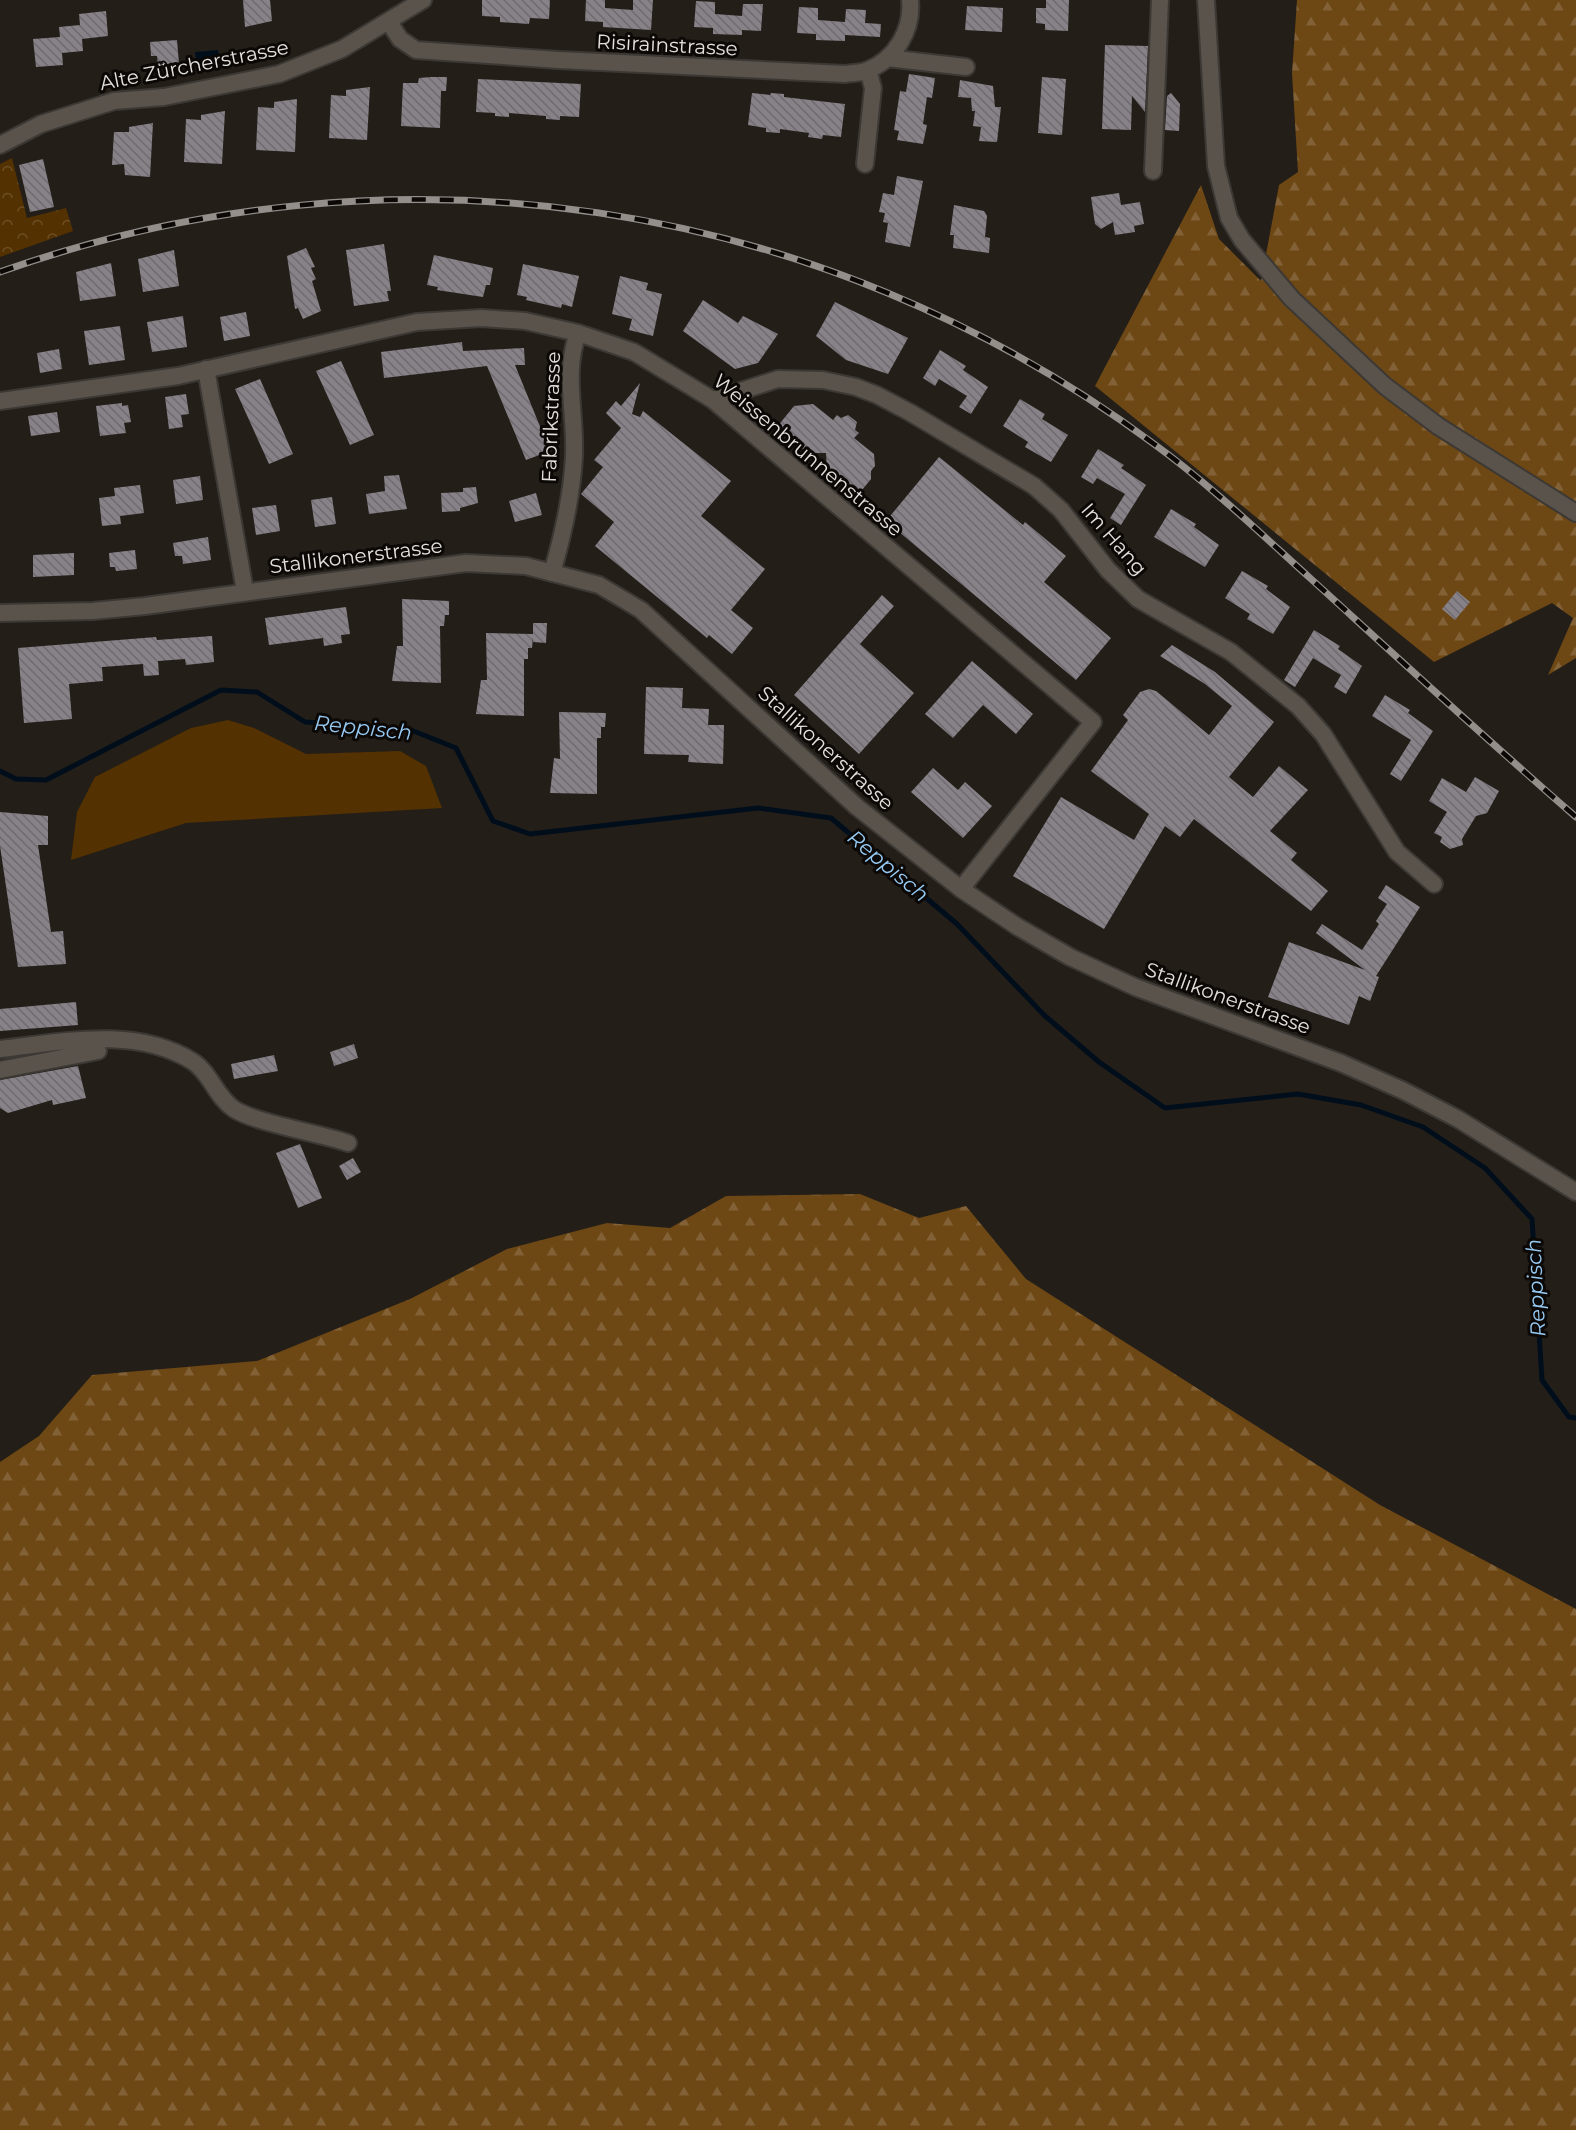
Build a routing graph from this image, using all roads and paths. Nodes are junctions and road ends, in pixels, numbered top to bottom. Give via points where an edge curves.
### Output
1 (423, 0) edge
2 (910, 0) edge
3 (1160, 0) edge
4 (1206, 0) edge
5 (389, 22) junction
6 (887, 58) junction
7 (966, 67) dead end
8 (868, 70) junction
9 (0, 146) edge
10 (865, 164) dead end
11 (1153, 171) dead end
12 (578, 333) junction
13 (206, 369) junction
14 (713, 400) junction
15 (0, 401) edge
16 (1576, 513) edge
17 (552, 573) junction
18 (245, 591) junction
19 (0, 613) edge
20 (1434, 884) dead end
21 (961, 889) junction
22 (0, 1048) edge
23 (98, 1051) dead end
24 (0, 1070) edge
25 (348, 1143) dead end
26 (1576, 1192) edge

1 - 5 street, Alte Zürcherstrasse
2 - 6 street, Risirainstrasse via 905,36
3 - 11 street
4 - 16 street via 1216,166 1229,218 1242,240 1292,299 1385,386 1438,426
5 - 8 street, Risirainstrasse via 400,39 416,50 845,74
5 - 9 street, Alte Zürcherstrasse via 342,50 279,74 164,97 114,101 50,120
6 - 7 street
6 - 8 street, Risirainstrasse
8 - 10 street via 873,88
12 - 13 street, Weissenbrunnenstrasse via 525,321 481,318 417,322
12 - 14 street, Weissenbrunnenstrasse via 634,352
12 - 17 street, Fabrikstrasse via 570,372 574,455 567,518
13 - 15 street, Weissenbrunnenstrasse
13 - 18 street
14 - 20 street, Im Hang via 778,379 824,380 856,387 911,413 1034,486 1061,510 1108,570 1138,599 1231,652 1298,706 1323,734 1397,852
14 - 21 street, Weissenbrunnenstrasse via 1093,722
17 - 18 street, Stallikonerstrasse via 506,564 439,565
17 - 21 street, Stallikonerstrasse via 598,585 641,610 857,807
18 - 19 street, Stallikonerstrasse via 93,611
21 - 26 street, Stallikonerstrasse via 1017,927 1124,982 1341,1063 1404,1091 1458,1119
22 - 25 street via 103,1038 144,1042 194,1062 234,1109
23 - 24 street

